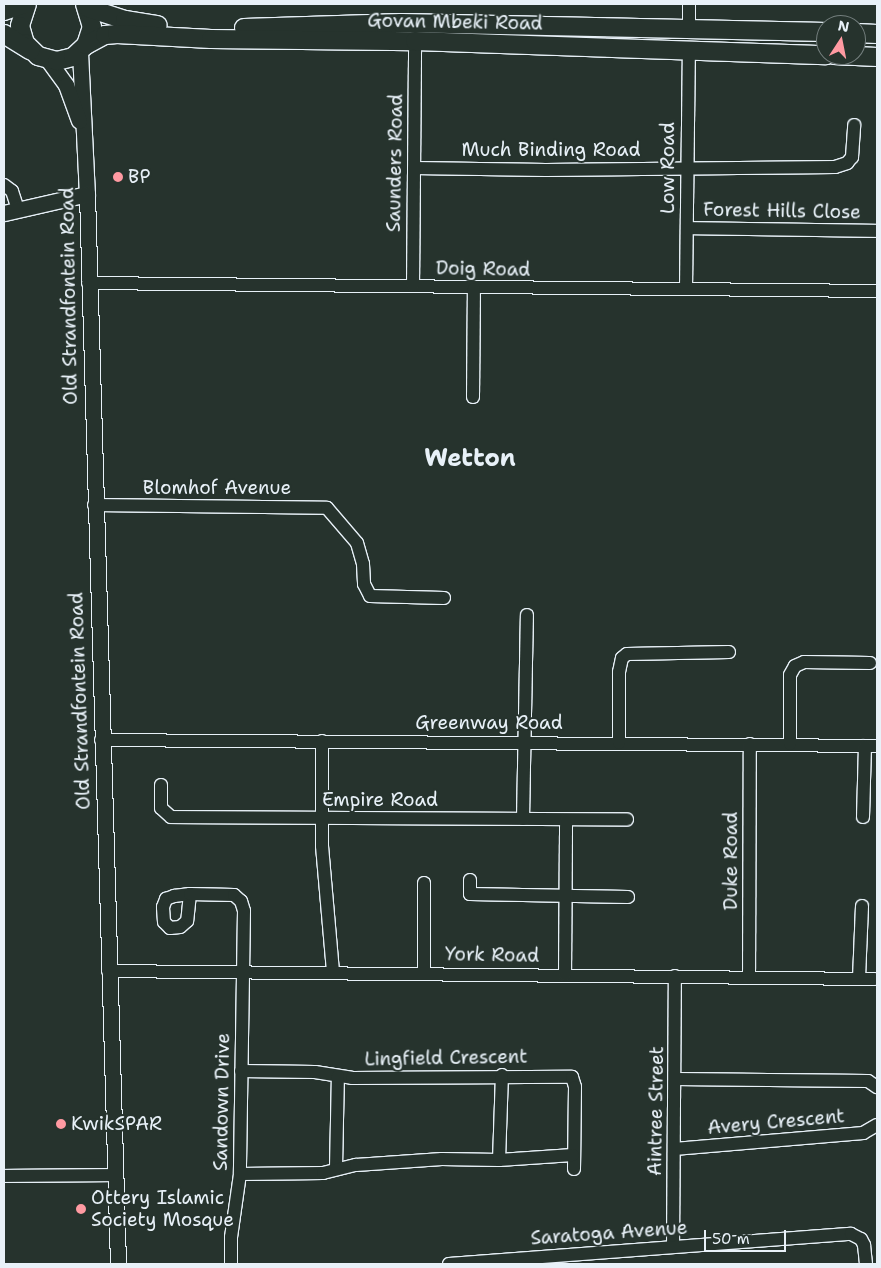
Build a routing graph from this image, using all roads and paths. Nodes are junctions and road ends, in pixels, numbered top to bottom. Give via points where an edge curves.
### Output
1 (25, 4) edge
2 (689, 4) edge
3 (87, 6) edge
4 (4, 11) edge
5 (689, 27) junction
6 (816, 32) edge
7 (4, 34) edge
8 (415, 41) junction
9 (83, 48) junction
10 (689, 48) junction
11 (30, 50) junction
12 (816, 54) edge
13 (48, 60) junction
14 (854, 125) dead end
15 (84, 137) junction
16 (414, 168) junction
17 (687, 168) junction
18 (4, 185) edge
19 (87, 194) junction
20 (11, 212) edge
21 (687, 228) junction
22 (877, 231) edge
23 (88, 283) junction
24 (413, 286) junction
25 (474, 288) junction
26 (686, 288) junction
27 (877, 291) edge
28 (473, 397) dead end
29 (94, 505) junction
30 (444, 598) dead end
31 (527, 615) dead end
32 (729, 652) dead end
33 (870, 663) dead end
34 (101, 740) junction
35 (322, 741) junction
36 (524, 742) junction
37 (619, 743) junction
38 (750, 744) junction
39 (790, 744) junction
40 (871, 746) edge
41 (160, 785) dead end
42 (863, 817) dead end
43 (322, 818) junction
44 (523, 819) junction
45 (628, 819) dead end
46 (566, 820) junction
47 (470, 880) dead end
48 (424, 883) dead end
49 (190, 894) dead end
50 (566, 896) junction
51 (628, 897) dead end
52 (862, 906) dead end
53 (108, 971) junction
54 (242, 971) junction
55 (333, 972) junction
56 (424, 973) junction
57 (565, 975) junction
58 (675, 976) junction
59 (749, 978) junction
60 (859, 978) junction
61 (875, 979) dead end
62 (242, 1072) junction
63 (502, 1075) junction
64 (338, 1076) junction
65 (676, 1079) junction
66 (877, 1087) edge
67 (877, 1125) edge
68 (674, 1149) junction
69 (573, 1155) junction
70 (498, 1160) junction
71 (336, 1168) junction
72 (574, 1169) dead end
73 (240, 1174) junction
74 (114, 1175) junction
75 (4, 1176) edge
76 (673, 1246) junction
77 (538, 1261) edge
78 (118, 1264) edge
79 (231, 1264) edge
80 (449, 1264) edge
81 (866, 1264) edge

1 - 4 main road
1 - 11 main road via 20,26
2 - 5 street
3 - 5 main road, Govan Mbeki Road via 137,23 213,28 401,23
3 - 9 main road via 92,26
5 - 6 main road, Govan Mbeki Road
7 - 11 main road
8 - 9 main road, Govan Mbeki Road via 211,40 115,34 105,35
8 - 10 main road, Govan Mbeki Road
8 - 16 street, Saunders Road
9 - 13 main road, Govan Mbeki Road via 65,60
9 - 15 street, Old Strandfontein Road
10 - 12 main road, Govan Mbeki Road
10 - 17 street, Low Road
11 - 13 main road
13 - 15 street, Old Strandfontein Road via 66,85
14 - 17 street, Much Binding Road via 852,157 847,163 835,167
15 - 19 street, Old Strandfontein Road
16 - 17 street, Much Binding Road
16 - 24 street, Saunders Road
17 - 21 street, Low Road
18 - 20 street via 12,191
19 - 20 street
19 - 23 street, Old Strandfontein Road
21 - 22 street, Forest Hills Close
21 - 26 street, Low Road
23 - 24 street, Doig Road
23 - 29 street, Old Strandfontein Road
24 - 25 street, Doig Road
25 - 26 street, Doig Road
25 - 28 street
26 - 27 street, Doig Road
29 - 30 street, Blomhof Avenue via 324,507 337,516 360,550 364,584 370,596
29 - 34 street, Old Strandfontein Road
31 - 36 street
32 - 37 street via 627,654 622,658 619,672
33 - 39 street via 804,662 795,666 790,675
34 - 35 street, Greenway Road
34 - 53 street, Old Strandfontein Road
35 - 36 street, Greenway Road
35 - 43 street
36 - 37 street, Greenway Road
36 - 44 street
37 - 38 street, Greenway Road
38 - 39 street, Greenway Road
38 - 59 street, Duke Road
39 - 40 street, Greenway Road
40 - 42 street
41 - 43 street, Empire Road via 161,808 167,816
43 - 44 street, Empire Road
43 - 55 street
44 - 46 street, Empire Road
45 - 46 street, Empire Road
46 - 50 street
47 - 50 street via 470,894
48 - 56 street
49 - 54 street, Sandown Drive via 234,895 241,901
50 - 51 street
50 - 57 street
52 - 60 street
53 - 54 street, York Road
53 - 74 street, Old Strandfontein Road
54 - 55 street, York Road
54 - 62 street, Sandown Drive
55 - 56 street, York Road
56 - 57 street, York Road
57 - 58 street, York Road
58 - 59 street, York Road
58 - 65 street, Aintree Street
59 - 60 street, York Road
60 - 61 street, York Road
62 - 64 street, Lingfield Crescent via 315,1072
62 - 73 street, Sandown Drive
63 - 64 street, Lingfield Crescent via 454,1079
63 - 69 street, Lingfield Crescent via 572,1076 575,1087
63 - 70 street
64 - 71 street
65 - 66 street, Avery Crescent via 868,1081
65 - 68 street, Aintree Street
67 - 68 street, Avery Crescent via 863,1134
68 - 76 street, Aintree Street
69 - 70 street
69 - 72 street, Lingfield Crescent
70 - 71 street via 442,1159
71 - 73 street via 292,1174
73 - 79 street, Sandown Drive via 231,1237
74 - 75 street
74 - 78 street, Old Strandfontein Road
76 - 77 street, Saratoga Avenue
76 - 81 street, Saratoga Avenue via 851,1234 861,1239
77 - 80 street, Saratoga Avenue

